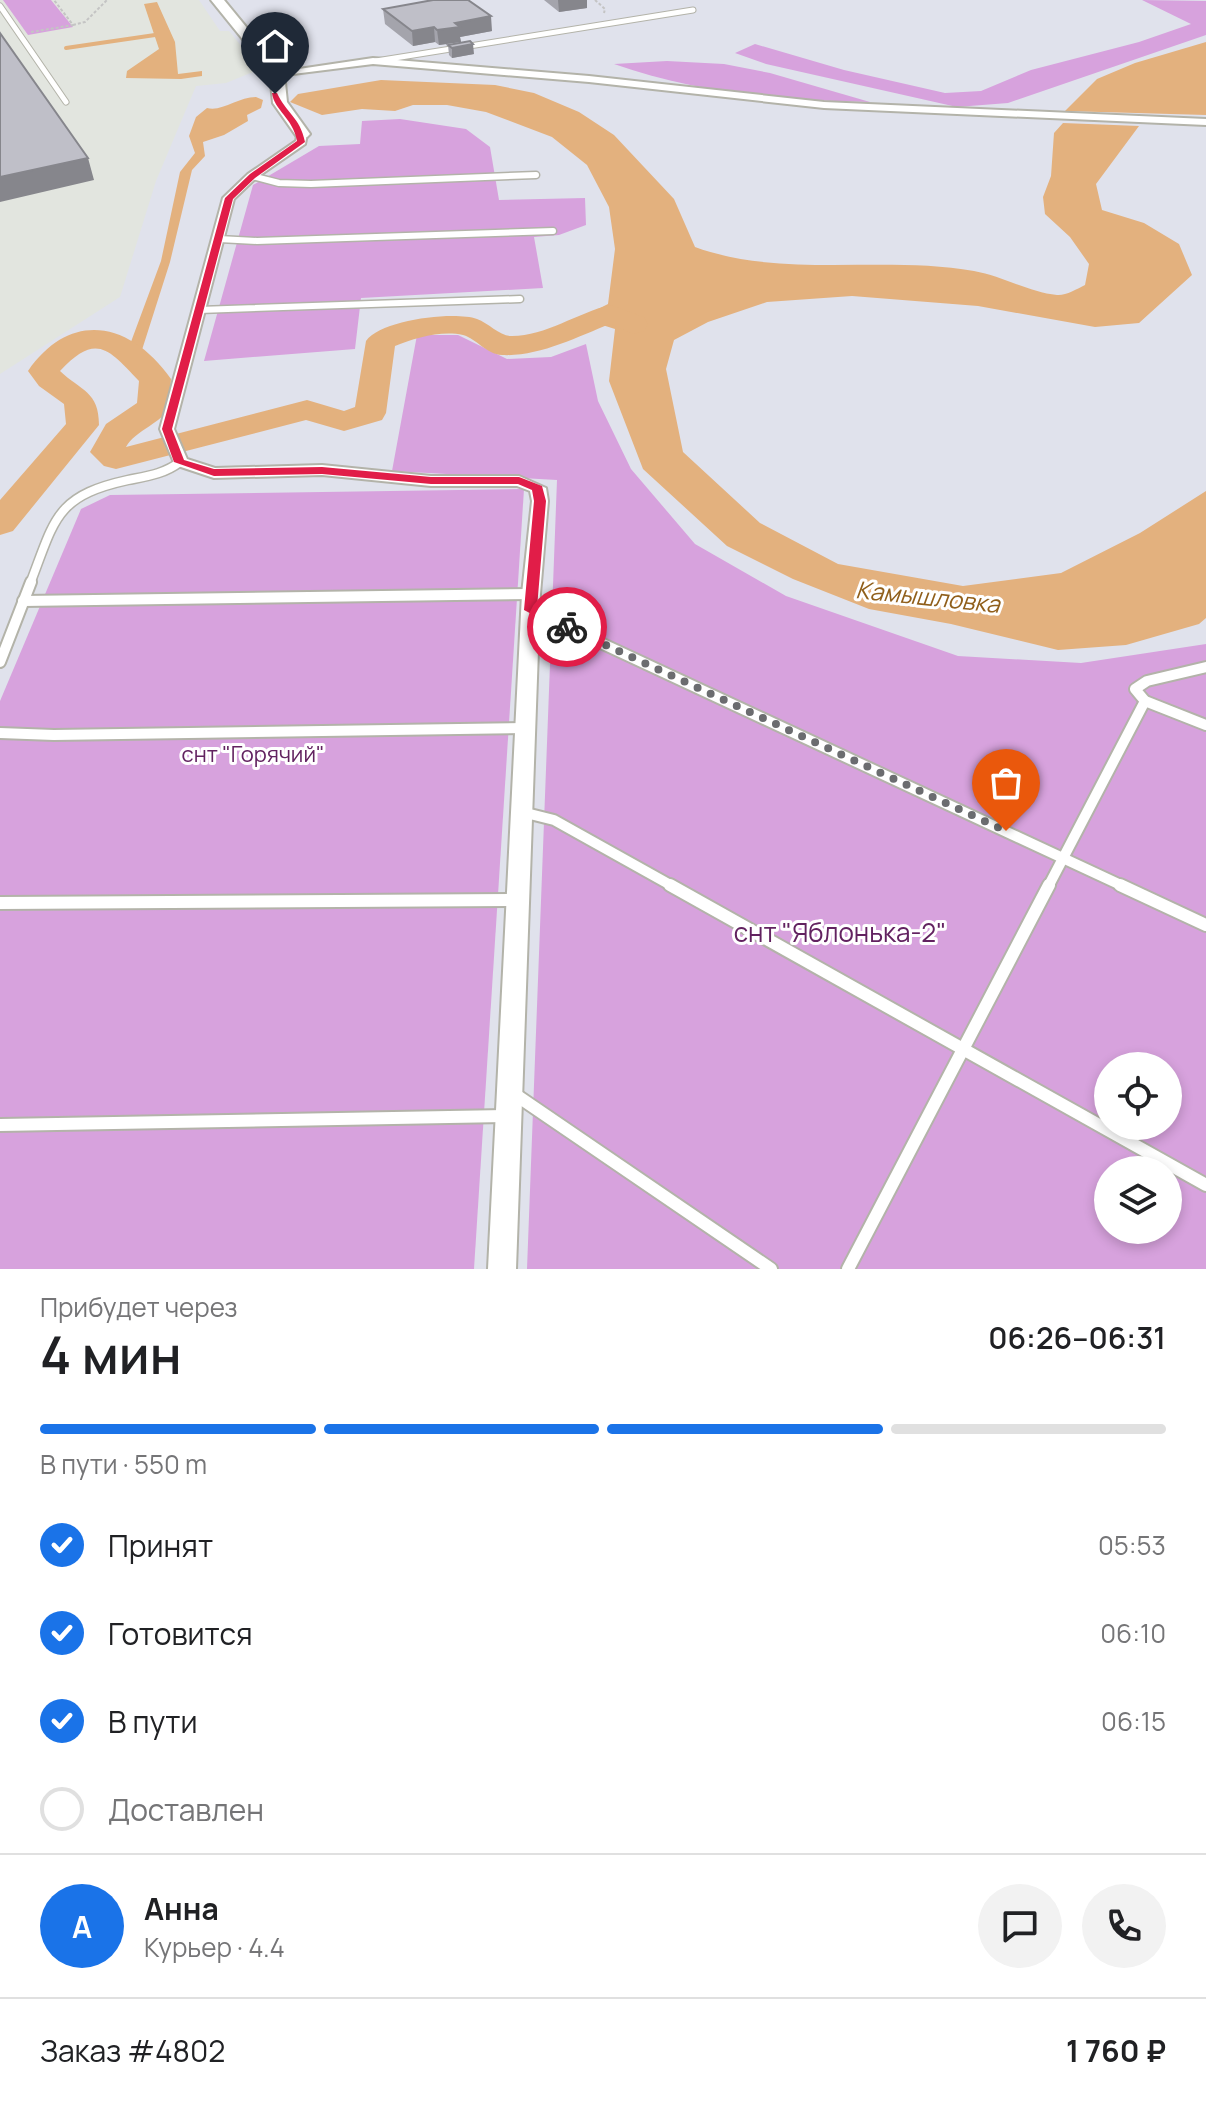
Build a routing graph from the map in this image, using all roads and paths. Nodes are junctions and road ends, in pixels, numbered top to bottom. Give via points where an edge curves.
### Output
1 (54, 0) edge
2 (107, 0) edge
3 (217, 0) edge
4 (0, 6) edge
5 (693, 10) dead end
6 (73, 25) junction
7 (19, 34) junction
8 (373, 61) junction
9 (277, 73) junction
10 (66, 102) dead end
11 (1206, 122) edge
12 (302, 134) joint
13 (536, 175) dead end
14 (252, 176) junction
15 (553, 231) dead end
16 (219, 239) junction
17 (520, 299) dead end
18 (199, 310) junction
19 (180, 462) junction
20 (23, 601) junction
21 (530, 602) junction
22 (0, 662) edge
23 (1206, 667) edge
24 (1145, 701) junction
25 (1206, 725) edge
26 (525, 728) junction
27 (0, 733) edge
28 (522, 812) junction
29 (1062, 857) junction
30 (518, 900) junction
31 (0, 903) edge
32 (1206, 925) edge
33 (963, 1049) junction
34 (510, 1091) junction
35 (510, 1116) junction
36 (0, 1125) edge
37 (1206, 1185) edge
38 (502, 1269) edge
39 (771, 1269) edge
40 (848, 1269) edge

1 - 6 path
2 - 6 path via 85,22
3 - 9 street
4 - 7 lane
5 - 8 lane
6 - 7 path
7 - 10 lane
8 - 9 street
8 - 11 street via 824,105
9 - 12 street via 277,102
12 - 14 street via 301,142
13 - 14 lane via 311,184
14 - 16 street via 229,198
15 - 16 lane
16 - 18 street
17 - 18 lane
18 - 19 street via 167,429
19 - 20 lane via 167,472 93,488 64,507
19 - 21 street via 214,473 322,470 431,481 519,481 538,488
20 - 21 lane
20 - 22 lane
21 - 26 street
21 - 29 lane
23 - 24 lane via 1147,681 1135,689
24 - 25 lane
24 - 29 lane
26 - 27 lane
26 - 28 street
28 - 30 street
28 - 33 lane via 554,820
29 - 32 lane
29 - 33 lane
30 - 31 lane
30 - 34 street
33 - 37 lane
33 - 40 lane
34 - 35 street
34 - 39 lane
35 - 36 lane
35 - 38 street

